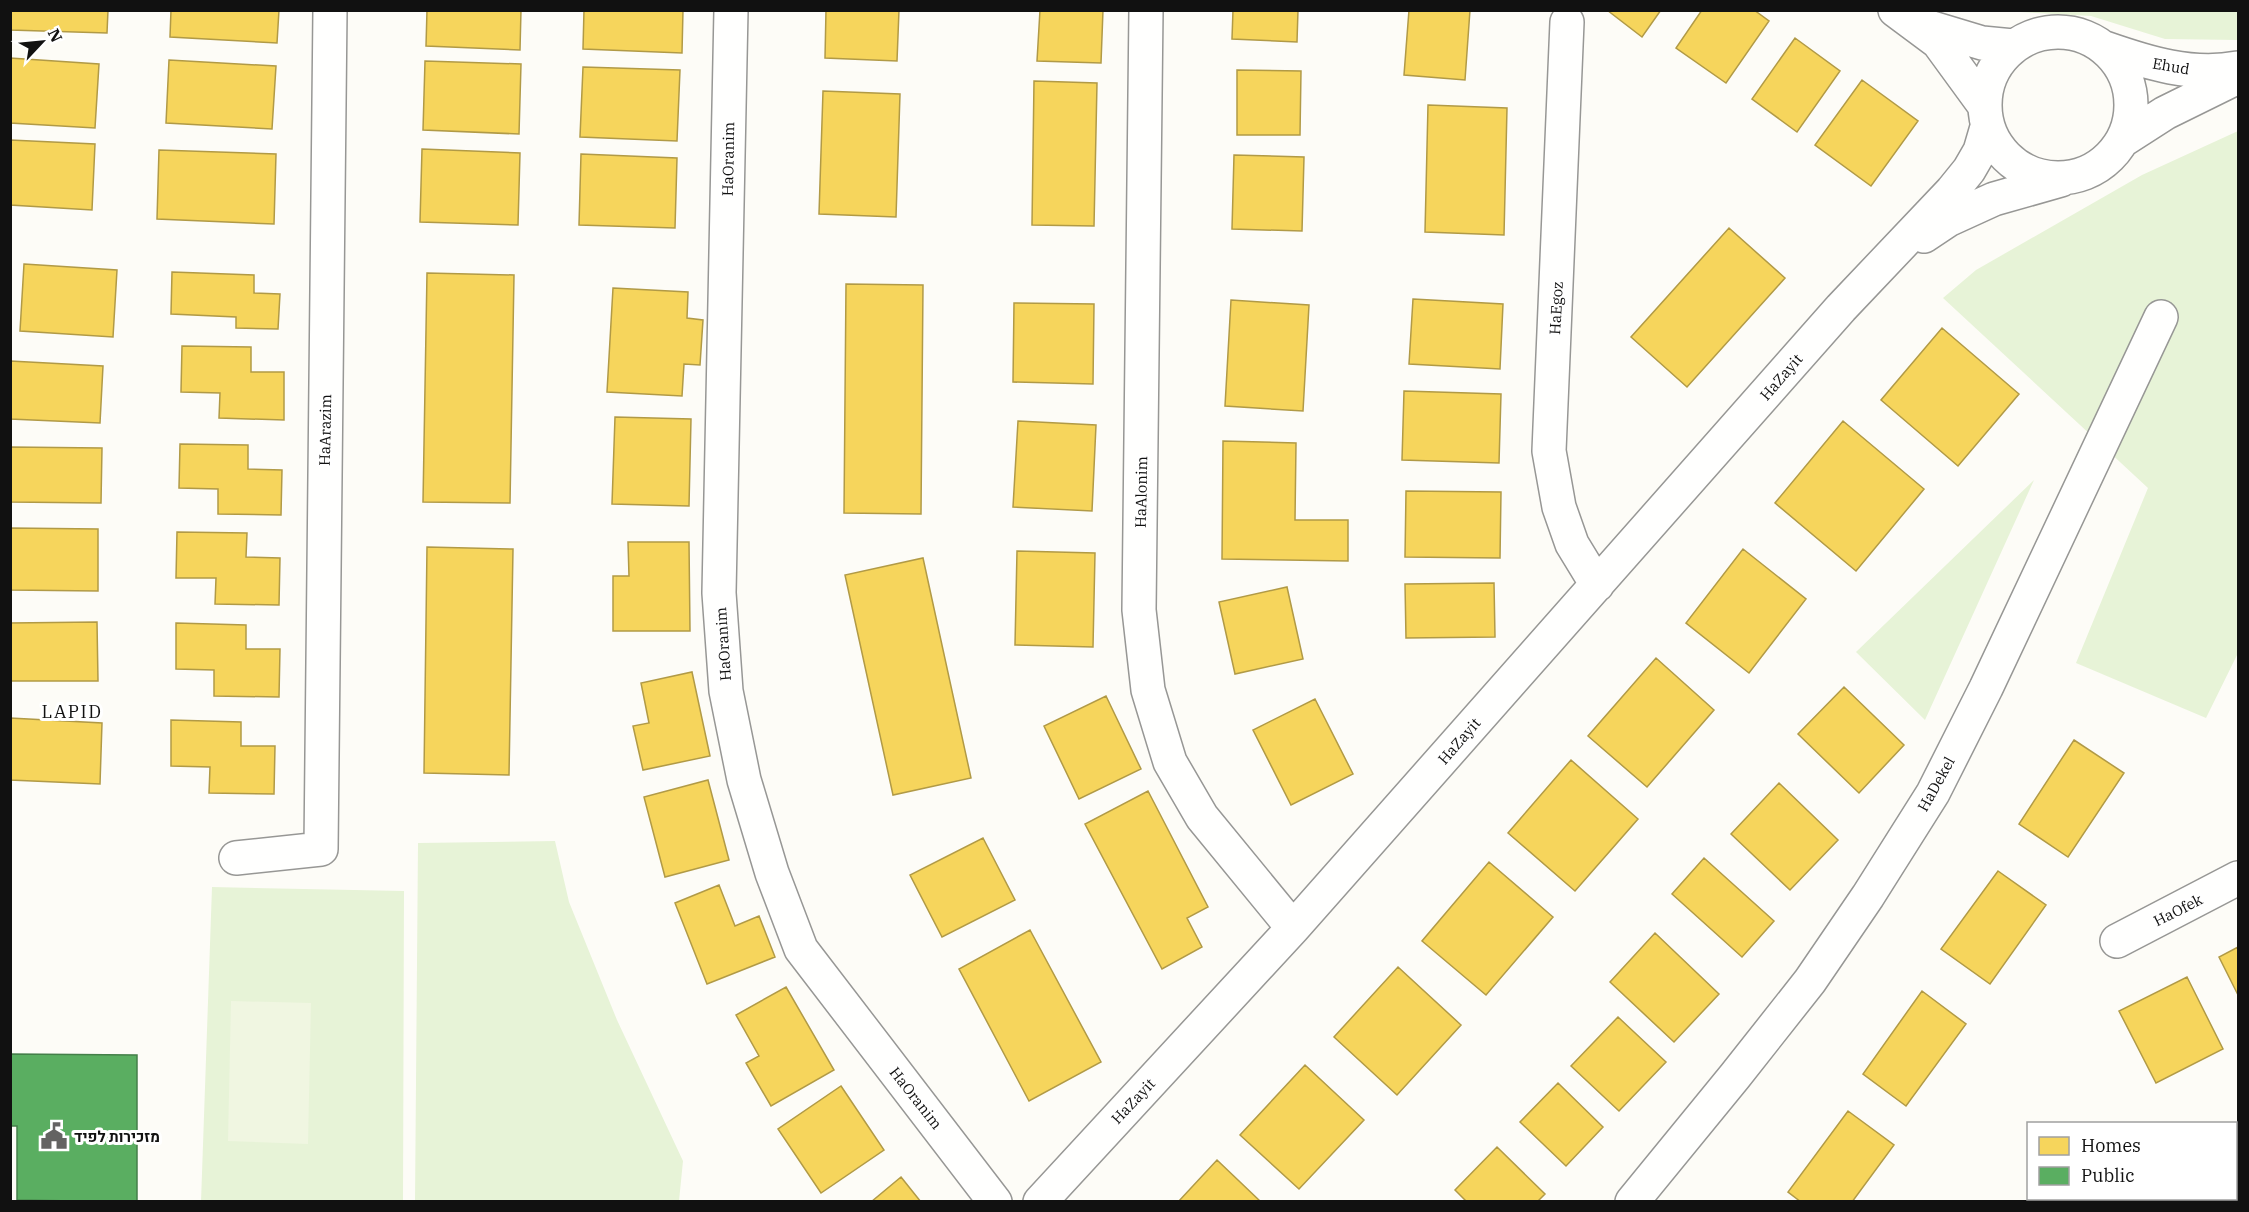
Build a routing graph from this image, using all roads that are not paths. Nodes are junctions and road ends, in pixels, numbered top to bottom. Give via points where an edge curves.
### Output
1 (330, 10) edge
2 (731, 10) edge
3 (1146, 10) edge
4 (1904, 17) edge
5 (1567, 22) dead end
6 (2013, 46) junction
7 (2105, 48) junction
8 (2238, 68) edge
9 (2238, 77) edge
10 (1986, 116) junction
11 (2123, 140) junction
12 (2062, 179) junction
13 (1872, 275) junction
14 (2161, 317) dead end
15 (1597, 585) junction
16 (236, 858) dead end
17 (2238, 878) edge
18 (1293, 928) junction
19 (2117, 941) dead end
20 (995, 1202) edge
21 (1040, 1202) edge
22 (1632, 1202) edge

1 - 16 street, HaArazim via 321,849
2 - 20 street, HaOranim via 719,592 726,691 744,780 772,873 801,949
3 - 18 street, HaAlonim via 1139,610 1148,690 1170,762 1202,817
4 - 6 street via 1982,43
4 - 10 street via 1938,42
5 - 15 street, HaEgoz via 1549,451 1559,507 1572,544
6 - 7 street via 2035,35 2060,31 2084,36
6 - 10 street via 1996,64 1987,84
7 - 8 street, Ehud via 2158,66 2226,71
7 - 11 street via 2121,67 2130,90 2131,116
9 - 11 street, Ehud via 2165,113
10 - 12 street via 1996,146 2014,164 2037,176
10 - 13 street, HaZayit via 1980,151 1969,170
11 - 12 street via 2108,160 2086,173
12 - 13 street, HaZayit via 1994,199 1948,220
13 - 15 street, HaZayit
14 - 22 street, HaDekel via 1933,793 1810,981
15 - 18 street, HaZayit
17 - 19 street, HaOfek
18 - 21 street, HaZayit

